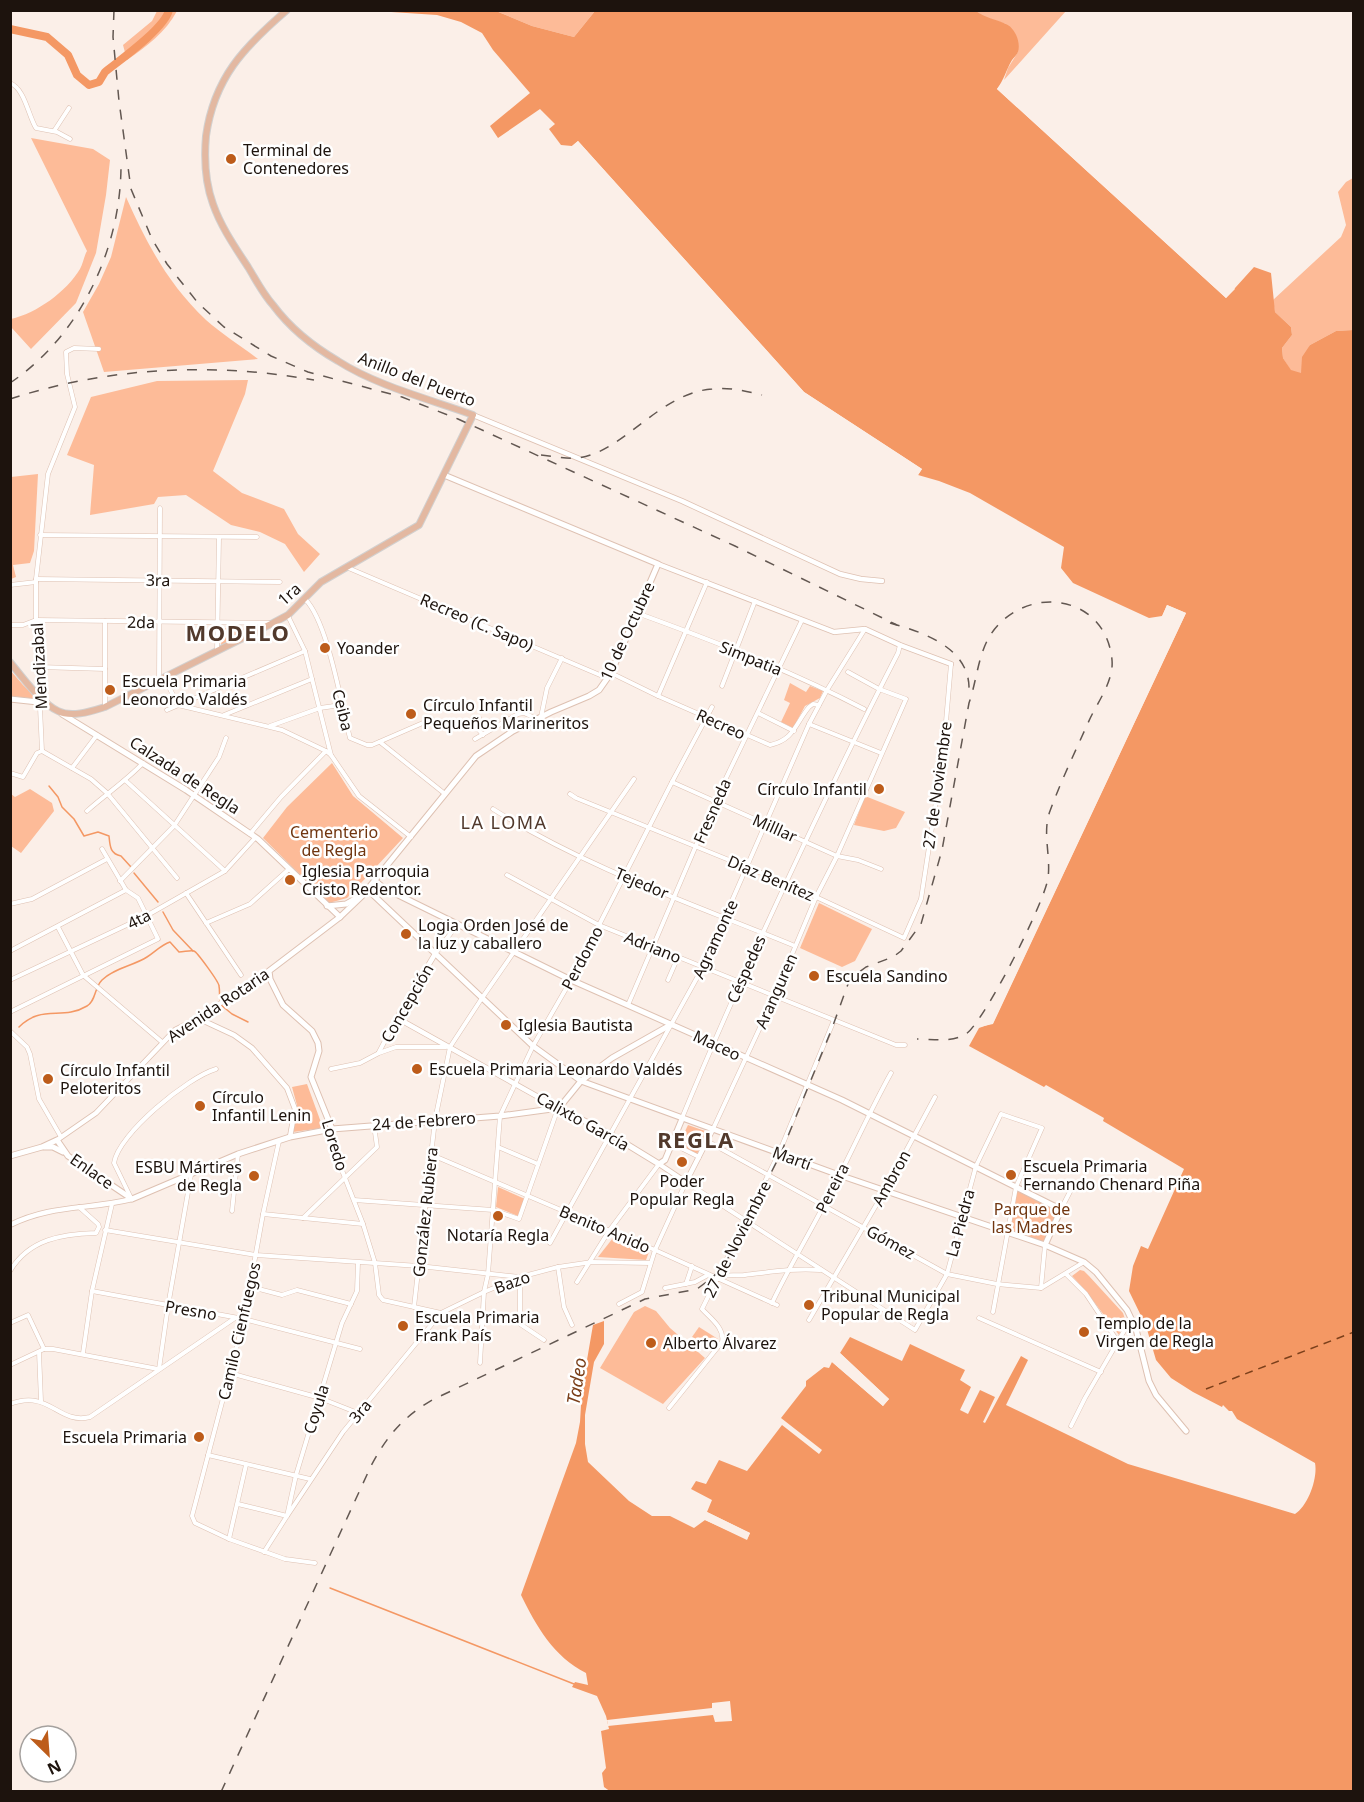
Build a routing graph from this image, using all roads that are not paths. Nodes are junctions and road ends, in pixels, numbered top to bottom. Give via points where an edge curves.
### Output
1 (287, 10) edge
2 (10, 83) edge
3 (69, 108) dead end
4 (54, 131) junction
5 (70, 139) dead end
6 (99, 349) dead end
7 (473, 415) junction
8 (444, 475) junction
9 (160, 508) dead end
10 (40, 535) junction
11 (160, 536) junction
12 (219, 537) junction
13 (257, 537) dead end
14 (658, 564) junction
15 (346, 567) junction
16 (36, 580) junction
17 (160, 580) junction
18 (219, 581) junction
19 (882, 581) dead end
20 (280, 582) dead end
21 (707, 582) junction
22 (10, 585) edge
23 (305, 599) junction
24 (755, 601) junction
25 (637, 613) junction
26 (288, 615) junction
27 (36, 620) junction
28 (802, 620) junction
29 (105, 621) junction
30 (159, 622) junction
31 (218, 623) junction
32 (273, 623) junction
33 (10, 625) edge
34 (865, 629) junction
35 (686, 631) junction
36 (900, 645) junction
37 (305, 651) junction
38 (734, 651) junction
39 (217, 652) junction
40 (562, 658) junction
41 (10, 662) edge
42 (951, 664) joint
43 (39, 667) junction
44 (105, 669) junction
45 (780, 670) junction
46 (848, 672) dead end
47 (609, 676) junction
48 (312, 679) junction
49 (162, 680) junction
50 (722, 686) dead end
51 (827, 690) junction
52 (879, 690) junction
53 (658, 696) junction
54 (10, 699) edge
55 (41, 700) junction
56 (178, 705) junction
57 (341, 705) junction
58 (819, 705) junction
59 (105, 706) junction
60 (712, 707) dead end
61 (320, 708) junction
62 (864, 709) dead end
63 (167, 711) dead end
64 (58, 712) junction
65 (758, 713) junction
66 (222, 716) junction
67 (479, 718) dead end
68 (539, 718) junction
69 (707, 718) junction
70 (432, 719) dead end
71 (810, 724) junction
72 (269, 727) junction
73 (794, 731) junction
74 (97, 735) junction
75 (484, 735) junction
76 (747, 735) junction
77 (226, 738) dead end
78 (476, 740) dead end
79 (380, 742) junction
80 (852, 742) junction
81 (326, 750) junction
82 (42, 751) junction
83 (881, 753) junction
84 (331, 755) junction
85 (143, 763) junction
86 (72, 768) junction
87 (10, 772) edge
88 (634, 779) dead end
89 (126, 782) junction
90 (672, 782) junction
91 (107, 793) junction
92 (446, 794) junction
93 (570, 794) dead end
94 (194, 795) junction
95 (715, 801) junction
96 (493, 808) dead end
97 (87, 811) dead end
98 (611, 812) junction
99 (766, 824) junction
100 (174, 826) junction
101 (649, 828) junction
102 (252, 836) junction
103 (411, 837) junction
104 (806, 842) junction
105 (695, 847) junction
106 (152, 848) junction
107 (102, 849) dead end
108 (837, 856) junction
109 (580, 857) junction
110 (107, 859) junction
111 (748, 868) junction
112 (289, 869) junction
113 (881, 869) dead end
114 (225, 872) junction
115 (507, 875) dead end
116 (625, 876) junction
117 (177, 878) dead end
118 (120, 881) junction
119 (375, 881) junction
120 (786, 884) junction
121 (126, 890) junction
122 (368, 890) junction
123 (186, 893) junction
124 (674, 896) junction
125 (816, 897) junction
126 (360, 898) junction
127 (377, 899) junction
128 (550, 899) junction
129 (10, 904) edge
130 (327, 906) junction
131 (146, 916) junction
132 (340, 917) junction
133 (726, 918) junction
134 (206, 922) junction
135 (457, 925) junction
136 (599, 925) junction
137 (58, 927) junction
138 (763, 933) junction
139 (904, 938) joint
140 (795, 946) junction
141 (654, 947) junction
142 (10, 951) edge
143 (71, 951) junction
144 (515, 952) junction
145 (435, 954) junction
146 (678, 957) junction
147 (703, 967) junction
148 (269, 971) junction
149 (84, 975) junction
150 (241, 975) dead end
151 (10, 980) edge
152 (571, 980) junction
153 (668, 980) dead end
154 (740, 982) junction
155 (775, 995) junction
156 (482, 998) junction
157 (628, 1005) junction
158 (10, 1012) edge
159 (397, 1018) junction
160 (195, 1020) junction
161 (834, 1020) junction
162 (672, 1024) junction
163 (10, 1031) edge
164 (162, 1042) junction
165 (712, 1044) junction
166 (533, 1046) junction
167 (905, 1046) dead end
168 (450, 1047) junction
169 (379, 1053) junction
170 (745, 1058) junction
171 (216, 1069) dead end
172 (331, 1069) dead end
173 (891, 1073) dead end
174 (581, 1081) junction
175 (515, 1082) junction
176 (807, 1085) junction
177 (935, 1097) dead end
178 (630, 1100) junction
179 (559, 1108) junction
180 (869, 1113) junction
181 (500, 1116) junction
182 (682, 1119) junction
183 (435, 1120) junction
184 (374, 1125) junction
185 (291, 1128) junction
186 (332, 1129) junction
187 (713, 1129) junction
188 (610, 1134) junction
189 (914, 1136) junction
190 (290, 1137) junction
191 (59, 1139) junction
192 (279, 1141) junction
193 (707, 1141) junction
194 (673, 1144) junction
195 (42, 1147) junction
196 (498, 1147) junction
197 (238, 1154) junction
198 (779, 1154) junction
199 (432, 1155) junction
200 (10, 1156) edge
201 (68, 1156) junction
202 (700, 1157) junction
203 (538, 1164) junction
204 (659, 1164) junction
205 (976, 1166) junction
206 (191, 1175) junction
207 (770, 1175) junction
208 (839, 1175) junction
209 (345, 1178) junction
210 (686, 1182) junction
211 (496, 1183) junction
212 (1074, 1184) dead end
213 (1016, 1187) junction
214 (885, 1190) junction
215 (528, 1197) junction
216 (132, 1199) junction
217 (354, 1200) junction
218 (112, 1204) junction
219 (426, 1205) junction
220 (824, 1205) junction
221 (79, 1206) junction
222 (493, 1210) junction
223 (232, 1211) dead end
224 (1058, 1212) junction
225 (566, 1213) junction
226 (263, 1214) junction
227 (961, 1217) junction
228 (303, 1218) junction
229 (746, 1222) junction
230 (363, 1224) junction
231 (10, 1225) edge
232 (863, 1227) junction
233 (105, 1230) junction
234 (609, 1232) junction
235 (1007, 1232) junction
236 (179, 1242) junction
237 (550, 1243) dead end
238 (1045, 1245) junction
239 (655, 1250) junction
240 (797, 1253) junction
241 (256, 1255) junction
242 (592, 1262) junction
243 (1084, 1262) junction
244 (358, 1263) junction
245 (375, 1263) junction
246 (650, 1263) junction
247 (419, 1266) junction
248 (692, 1266) junction
249 (558, 1267) junction
250 (789, 1269) junction
251 (10, 1271) edge
252 (822, 1271) junction
253 (488, 1274) junction
254 (947, 1274) junction
255 (1066, 1274) junction
256 (708, 1275) junction
257 (520, 1277) junction
258 (832, 1278) junction
259 (717, 1279) junction
260 (577, 1282) dead end
261 (686, 1284) junction
262 (997, 1284) junction
263 (251, 1287) junction
264 (665, 1287) dead end
265 (1041, 1288) junction
266 (92, 1291) junction
267 (484, 1292) junction
268 (351, 1304) junction
269 (619, 1304) dead end
270 (774, 1304) joint
271 (168, 1306) junction
272 (414, 1307) junction
273 (993, 1312) dead end
274 (441, 1313) junction
275 (236, 1318) junction
276 (979, 1318) dead end
277 (1131, 1318) junction
278 (244, 1319) junction
279 (809, 1320) dead end
280 (10, 1323) edge
281 (572, 1325) dead end
282 (915, 1330) joint
283 (544, 1340) dead end
284 (1118, 1342) junction
285 (336, 1343) junction
286 (360, 1349) dead end
287 (41, 1351) junction
288 (83, 1353) junction
289 (11, 1362) edge
290 (480, 1363) dead end
291 (159, 1369) junction
292 (1101, 1372) junction
293 (230, 1373) junction
294 (320, 1398) junction
295 (41, 1401) junction
296 (10, 1404) edge
297 (669, 1408) dead end
298 (358, 1413) junction
299 (1071, 1426) dead end
300 (1186, 1431) dead end
301 (208, 1455) junction
302 (246, 1465) junction
303 (296, 1475) junction
304 (310, 1479) junction
305 (238, 1503) junction
306 (287, 1516) junction
307 (229, 1539) junction
308 (264, 1552) junction
309 (315, 1563) dead end

1 - 7 main road, Anillo del Puerto via 234,63 221,82 209,114 205,168 213,204 225,231 273,306 306,339 337,361 383,382
2 - 4 street via 21,94 36,128
3 - 4 street
4 - 5 street
6 - 10 street, Mendizabal via 75,348 66,352 75,407 48,474
7 - 8 main road, 1ra
7 - 19 street, Anillo del Puerto via 682,501 840,574
8 - 14 main road, 10 de Octubre
8 - 15 main road, 1ra via 418,525
9 - 11 street
10 - 11 street
10 - 16 street, Mendizabal
11 - 12 street
11 - 17 street
12 - 13 street
12 - 18 street
14 - 21 street
14 - 25 main road, 10 de Octubre
15 - 23 main road, 1ra via 321,582
15 - 40 street, Recreo (C. Sapo)
16 - 17 street, 3ra
16 - 22 street, 3ra
16 - 27 street, Mendizabal
17 - 18 street, 3ra
17 - 30 street
18 - 20 street, 3ra
18 - 31 street
21 - 24 street
21 - 35 street
23 - 26 main road, 1ra
23 - 57 street, Ceiba via 324,632
24 - 28 street
24 - 38 street
25 - 35 street, Simpatia
25 - 47 main road, 10 de Octubre
26 - 32 main road, 1ra
26 - 37 street
27 - 29 street, 2da
27 - 33 street, 2da
27 - 43 street, Mendizabal
28 - 34 street via 834,632
28 - 45 street, Fresneda
29 - 30 street, 2da
29 - 44 street
30 - 31 street, 2da
30 - 49 street
31 - 32 street, 2da
31 - 39 street
32 - 39 main road, 1ra
34 - 36 street
34 - 51 street, Agramonte
35 - 38 street, Simpatia
35 - 53 street
36 - 42 street
36 - 52 street, Céspedes
37 - 48 street
37 - 56 street
38 - 45 street, Simpatia
38 - 50 street
39 - 49 main road, 1ra
40 - 47 street, Recreo (C. Sapo)
40 - 68 street via 547,688
41 - 55 main road, Calzada de Regla
42 - 139 street, 27 de Noviembre via 943,756 921,899
43 - 44 street
43 - 55 street, Mendizabal
44 - 59 street
45 - 51 street, Simpatia
45 - 65 street, Fresneda
46 - 52 street
47 - 53 street, Recreo
47 - 68 main road, 10 de Octubre via 589,696
48 - 61 street
48 - 66 street
49 - 56 street
49 - 59 main road, 1ra
51 - 58 street, Agramonte
51 - 62 street, Simpatia
52 - 80 street, Céspedes
52 - 83 street, Aranguren via 906,699
53 - 69 street, Recreo
54 - 55 main road
55 - 64 main road, Calzada de Regla
55 - 82 street, Mendizabal
56 - 63 street
56 - 66 street
57 - 61 street
57 - 79 street, Ceiba via 350,738 367,745
58 - 71 street, Agramonte
58 - 73 street via 808,706
59 - 64 main road, 1ra via 79,713
60 - 69 street, Perdomo
61 - 72 street
61 - 84 street
64 - 74 main road, Calzada de Regla
65 - 73 street
65 - 76 street, Fresneda
66 - 72 street
67 - 75 street via 478,729
68 - 75 street via 518,714
68 - 92 main road, 10 de Octubre via 476,756
69 - 76 street, Recreo
69 - 90 street, Perdomo
70 - 79 street
71 - 80 street
71 - 99 street, Agramonte
72 - 81 street
73 - 76 street, Recreo via 770,745
74 - 85 main road, Calzada de Regla
74 - 86 street
75 - 78 street
76 - 95 street, Fresneda
77 - 94 street via 219,757
79 - 92 street
80 - 83 street
80 - 104 street, Céspedes
81 - 84 street
81 - 102 street, 4ta via 269,809
82 - 86 street
82 - 87 street via 24,777
83 - 108 street, Aranguren
84 - 103 street via 359,796
85 - 89 street
85 - 94 main road, Calzada de Regla
86 - 91 street
88 - 98 street, González Rubiera
89 - 91 street
89 - 100 street
90 - 95 street, Milllar
90 - 101 street, Perdomo
91 - 97 street
91 - 106 street
92 - 103 main road, 10 de Octubre
93 - 98 street, Díaz Benítez
94 - 100 street
94 - 102 main road, Calzada de Regla
95 - 99 street, Milllar
95 - 105 street, Fresneda
96 - 109 street, Tejedor
98 - 101 street, Díaz Benítez
98 - 109 street, González Rubiera
99 - 104 street, Milllar
99 - 111 street, Agramonte
100 - 106 street
100 - 114 street
101 - 105 street, Díaz Benítez
101 - 116 street, Perdomo
102 - 112 main road, Calzada de Regla
102 - 114 street, 4ta
103 - 119 main road, 10 de Octubre
104 - 108 street, Milllar
104 - 120 street, Céspedes
105 - 111 street, Díaz Benítez
105 - 124 street, Fresneda
106 - 117 street
106 - 118 street
107 - 110 street
108 - 113 street, Milllar
108 - 125 street, Aranguren
109 - 116 street, Tejedor
109 - 128 street, González Rubiera
110 - 118 street
110 - 129 street via 32,899
111 - 120 street, Díaz Benítez
111 - 133 street, Agramonte
112 - 130 main road, Calzada de Regla
112 - 134 street via 250,904
114 - 123 street, 4ta
115 - 128 street, Adriano
116 - 124 street, Tejedor
116 - 136 street, Perdomo
118 - 121 street
119 - 122 main road, 10 de Octubre
119 - 135 main road, Maceo
120 - 125 street, Díaz Benítez
120 - 138 street, Céspedes
121 - 131 street via 138,898
121 - 137 street
122 - 126 main road, Avenida Rotaria
122 - 127 main road, Martí
123 - 131 street, 4ta
123 - 134 street
124 - 133 street, Tejedor
124 - 141 street, Fresneda
125 - 139 street, Díaz Benítez
125 - 140 street, Aranguren
126 - 127 main road
126 - 130 main road
126 - 132 main road, Avenida Rotaria
127 - 145 main road, Martí
128 - 136 street, Adriano
128 - 144 street, González Rubiera
130 - 132 main road, Calzada de Regla
131 - 143 street, 4ta
131 - 149 street via 158,939
132 - 148 main road, Avenida Rotaria
133 - 138 street, Tejedor
133 - 147 street, Agramonte
134 - 150 street
135 - 144 main road, Maceo
135 - 145 street, Concepción
136 - 141 street, Adriano
136 - 152 street, Perdomo
137 - 142 street
137 - 143 street
138 - 140 street, Tejedor
138 - 154 street, Céspedes
140 - 155 street, Aranguren
141 - 146 street, Adriano
141 - 157 street, Fresneda
143 - 149 street
143 - 151 street, 4ta
144 - 152 main road, Maceo
144 - 156 street, González Rubiera
145 - 156 main road, Martí
145 - 159 street, Concepción
146 - 147 street, Adriano
146 - 153 street
147 - 154 street, Adriano
147 - 162 street, Agramonte
148 - 160 street, Avenida Rotaria
148 - 186 main road, Loredo via 283,1005 312,1031 318,1043 311,1077
149 - 158 street
149 - 164 street
152 - 157 main road, Maceo
152 - 166 street, Perdomo
154 - 155 street, Adriano
154 - 165 street, Céspedes
155 - 161 street, Adriano
155 - 170 street, Aranguren
156 - 166 main road, Martí
156 - 168 street, González Rubiera
157 - 162 main road, Maceo
159 - 168 street, Calixto García
159 - 169 street, Concepción
160 - 164 street, Avenida Rotaria
160 - 185 street via 234,1035 252,1048 277,1076 293,1101
161 - 167 street, Adriano
161 - 176 street, 27 de Noviembre
162 - 165 main road, Maceo
162 - 174 main road via 612,1058
162 - 178 street, Agramonte
163 - 191 street, Enlace via 27,1047 39,1099
164 - 191 street, Avenida Rotaria via 96,1113
165 - 170 main road, Maceo
165 - 182 street, Céspedes
166 - 174 main road, Martí
166 - 175 street, Perdomo
168 - 169 street via 406,1046
168 - 175 street, Calixto García
168 - 183 street, González Rubiera
169 - 172 street via 360,1063
170 - 176 main road, Maceo
170 - 187 street, Aranguren
171 - 216 street via 163,1100 121,1146 114,1163
173 - 180 street, Pereira
174 - 178 main road, Martí
174 - 179 main road
175 - 179 street, Calixto García
175 - 181 street, Perdomo
176 - 180 main road, Maceo
176 - 198 street, 27 de Noviembre
177 - 189 street, Ambron
178 - 182 main road, Martí
178 - 188 street, Agramonte
179 - 181 main road, 24 de Febrero
179 - 188 main road, Calixto García
179 - 203 street
180 - 189 main road, Maceo
180 - 208 street, Pereira
181 - 183 main road, 24 de Febrero
181 - 196 street, Perdomo
182 - 187 main road, Martí
182 - 194 main road, Céspedes
183 - 184 main road, 24 de Febrero
183 - 199 street, González Rubiera
184 - 186 main road, 24 de Febrero
184 - 209 street via 377,1146
185 - 190 street
185 - 192 street
186 - 190 main road, 24 de Febrero
186 - 209 street, Loredo
187 - 193 street, Aranguren
187 - 198 main road, Martí
188 - 204 main road, Calixto García
188 - 225 street, Agramonte
189 - 205 main road, Maceo
189 - 214 street, Ambron
190 - 192 main road, 24 de Febrero
191 - 195 main road, Avenida Rotaria
191 - 201 main road, Enlace
192 - 197 main road, 24 de Febrero
192 - 226 street, Camilo Cienfuegos
193 - 202 street, Aranguren
193 - 207 street, Gómez
194 - 202 street
194 - 204 main road, Céspedes
195 - 200 main road, Avenida Rotaria
195 - 201 main road via 52,1147
196 - 203 street
196 - 211 street, Perdomo
197 - 206 main road, 24 de Febrero
197 - 223 street
198 - 207 street, 27 de Noviembre
198 - 208 main road, Martí
199 - 211 street, Benito Anido
199 - 219 street, González Rubiera
201 - 216 main road, Enlace
202 - 210 street, Aranguren
203 - 215 street
204 - 210 street, Calixto García
204 - 234 street, Céspedes
205 - 213 main road, Maceo
205 - 213 street, La Piedra via 1001,1114 1041,1128
205 - 227 street, La Piedra
206 - 216 main road, 24 de Febrero
206 - 236 street
207 - 220 street, Gómez
207 - 229 street, 27 de Noviembre
208 - 214 main road, Martí
208 - 220 street, Pereira
209 - 217 street, Loredo
209 - 228 street
210 - 229 street, Calixto García
210 - 239 street, Aranguren
211 - 215 street, Benito Anido
211 - 222 street, Perdomo
212 - 224 street
213 - 224 main road, Maceo
213 - 235 street
214 - 227 main road, Martí
214 - 232 street, Ambron
215 - 222 street via 519,1219
215 - 225 street, Benito Anido
216 - 218 street
217 - 219 street
217 - 230 street, Loredo
218 - 221 street
218 - 233 street
219 - 222 street
219 - 247 street, González Rubiera
220 - 232 street, Gómez
220 - 240 street, Pereira
221 - 231 street via 27,1216
221 - 251 street via 98,1224 96,1233 46,1240 30,1248
222 - 253 street, Perdomo
224 - 238 main road
225 - 234 street, Benito Anido
225 - 237 street, Agramonte
226 - 228 street
226 - 241 street, Camilo Cienfuegos
227 - 235 main road, Martí
227 - 254 street, La Piedra
228 - 230 street
229 - 240 street, Calixto García
229 - 259 street, 27 de Noviembre
230 - 245 street, Loredo
232 - 254 street, Gómez
232 - 258 street, Ambron
233 - 236 street
233 - 266 street
234 - 239 street, Benito Anido
234 - 242 street, Céspedes
235 - 238 main road, Martí
235 - 262 street
236 - 241 street
236 - 271 street
238 - 243 main road, Martí
238 - 265 street
239 - 246 street, Aranguren
239 - 248 street, Benito Anido
240 - 250 street, Pereira
240 - 252 street, Calixto García
241 - 244 street
241 - 263 street, Camilo Cienfuegos
242 - 246 street, Bazo
242 - 249 street, Bazo
242 - 260 street, Céspedes
243 - 255 street
243 - 277 main road, Martí via 1110,1288
244 - 245 street
244 - 268 street, Coyula via 357,1291
245 - 247 street
245 - 272 street, Loredo via 381,1298
246 - 269 street, Aranguren via 642,1292
247 - 253 street
247 - 272 street, González Rubiera
248 - 256 street, Benito Anido
248 - 261 street
249 - 257 street, Bazo
249 - 281 street via 564,1307
250 - 252 street
250 - 259 street
250 - 270 street, Pereira
252 - 258 street, Calixto García
253 - 257 street
253 - 267 street, Perdomo
254 - 262 street, Gómez
254 - 282 street, La Piedra
255 - 265 street
255 - 284 street via 1086,1294
256 - 259 street, Benito Anido
256 - 261 street
257 - 267 street, Bazo
257 - 283 street via 520,1324
258 - 279 street, Ambron
258 - 282 street, Calixto García
259 - 270 street, Benito Anido
259 - 297 street, 27 de Noviembre via 702,1309 723,1334 722,1342
261 - 264 street
262 - 265 street, Gómez
262 - 273 street
263 - 268 street via 282,1295 297,1290
263 - 278 street, Camilo Cienfuegos
266 - 271 street, Presno
266 - 288 street
267 - 274 street, Bazo
267 - 290 street, Perdomo
268 - 285 street, Coyula
271 - 275 street, Presno
271 - 291 street
272 - 274 street
274 - 298 street, 3ra
275 - 278 street, Presno
275 - 291 street
276 - 292 street
277 - 284 street
277 - 300 main road, Martí via 1149,1381
278 - 285 street, Presno
278 - 293 street, Camilo Cienfuegos
280 - 287 street via 28,1315
284 - 292 street
285 - 286 street, Presno
285 - 294 street, Coyula
287 - 288 street via 53,1348
287 - 289 street
287 - 295 street
288 - 291 street
291 - 295 street via 90,1417 71,1416
292 - 299 street
293 - 294 street
293 - 301 street, Camilo Cienfuegos
294 - 298 street
294 - 303 street, Coyula
295 - 296 street
298 - 304 street, 3ra
301 - 302 street
301 - 307 street, Camilo Cienfuegos via 192,1520
302 - 303 street
302 - 305 street
303 - 304 street
303 - 306 street, Coyula
304 - 306 street, 3ra
305 - 306 street
305 - 307 street
306 - 308 street, Coyula
307 - 308 street
308 - 309 street

